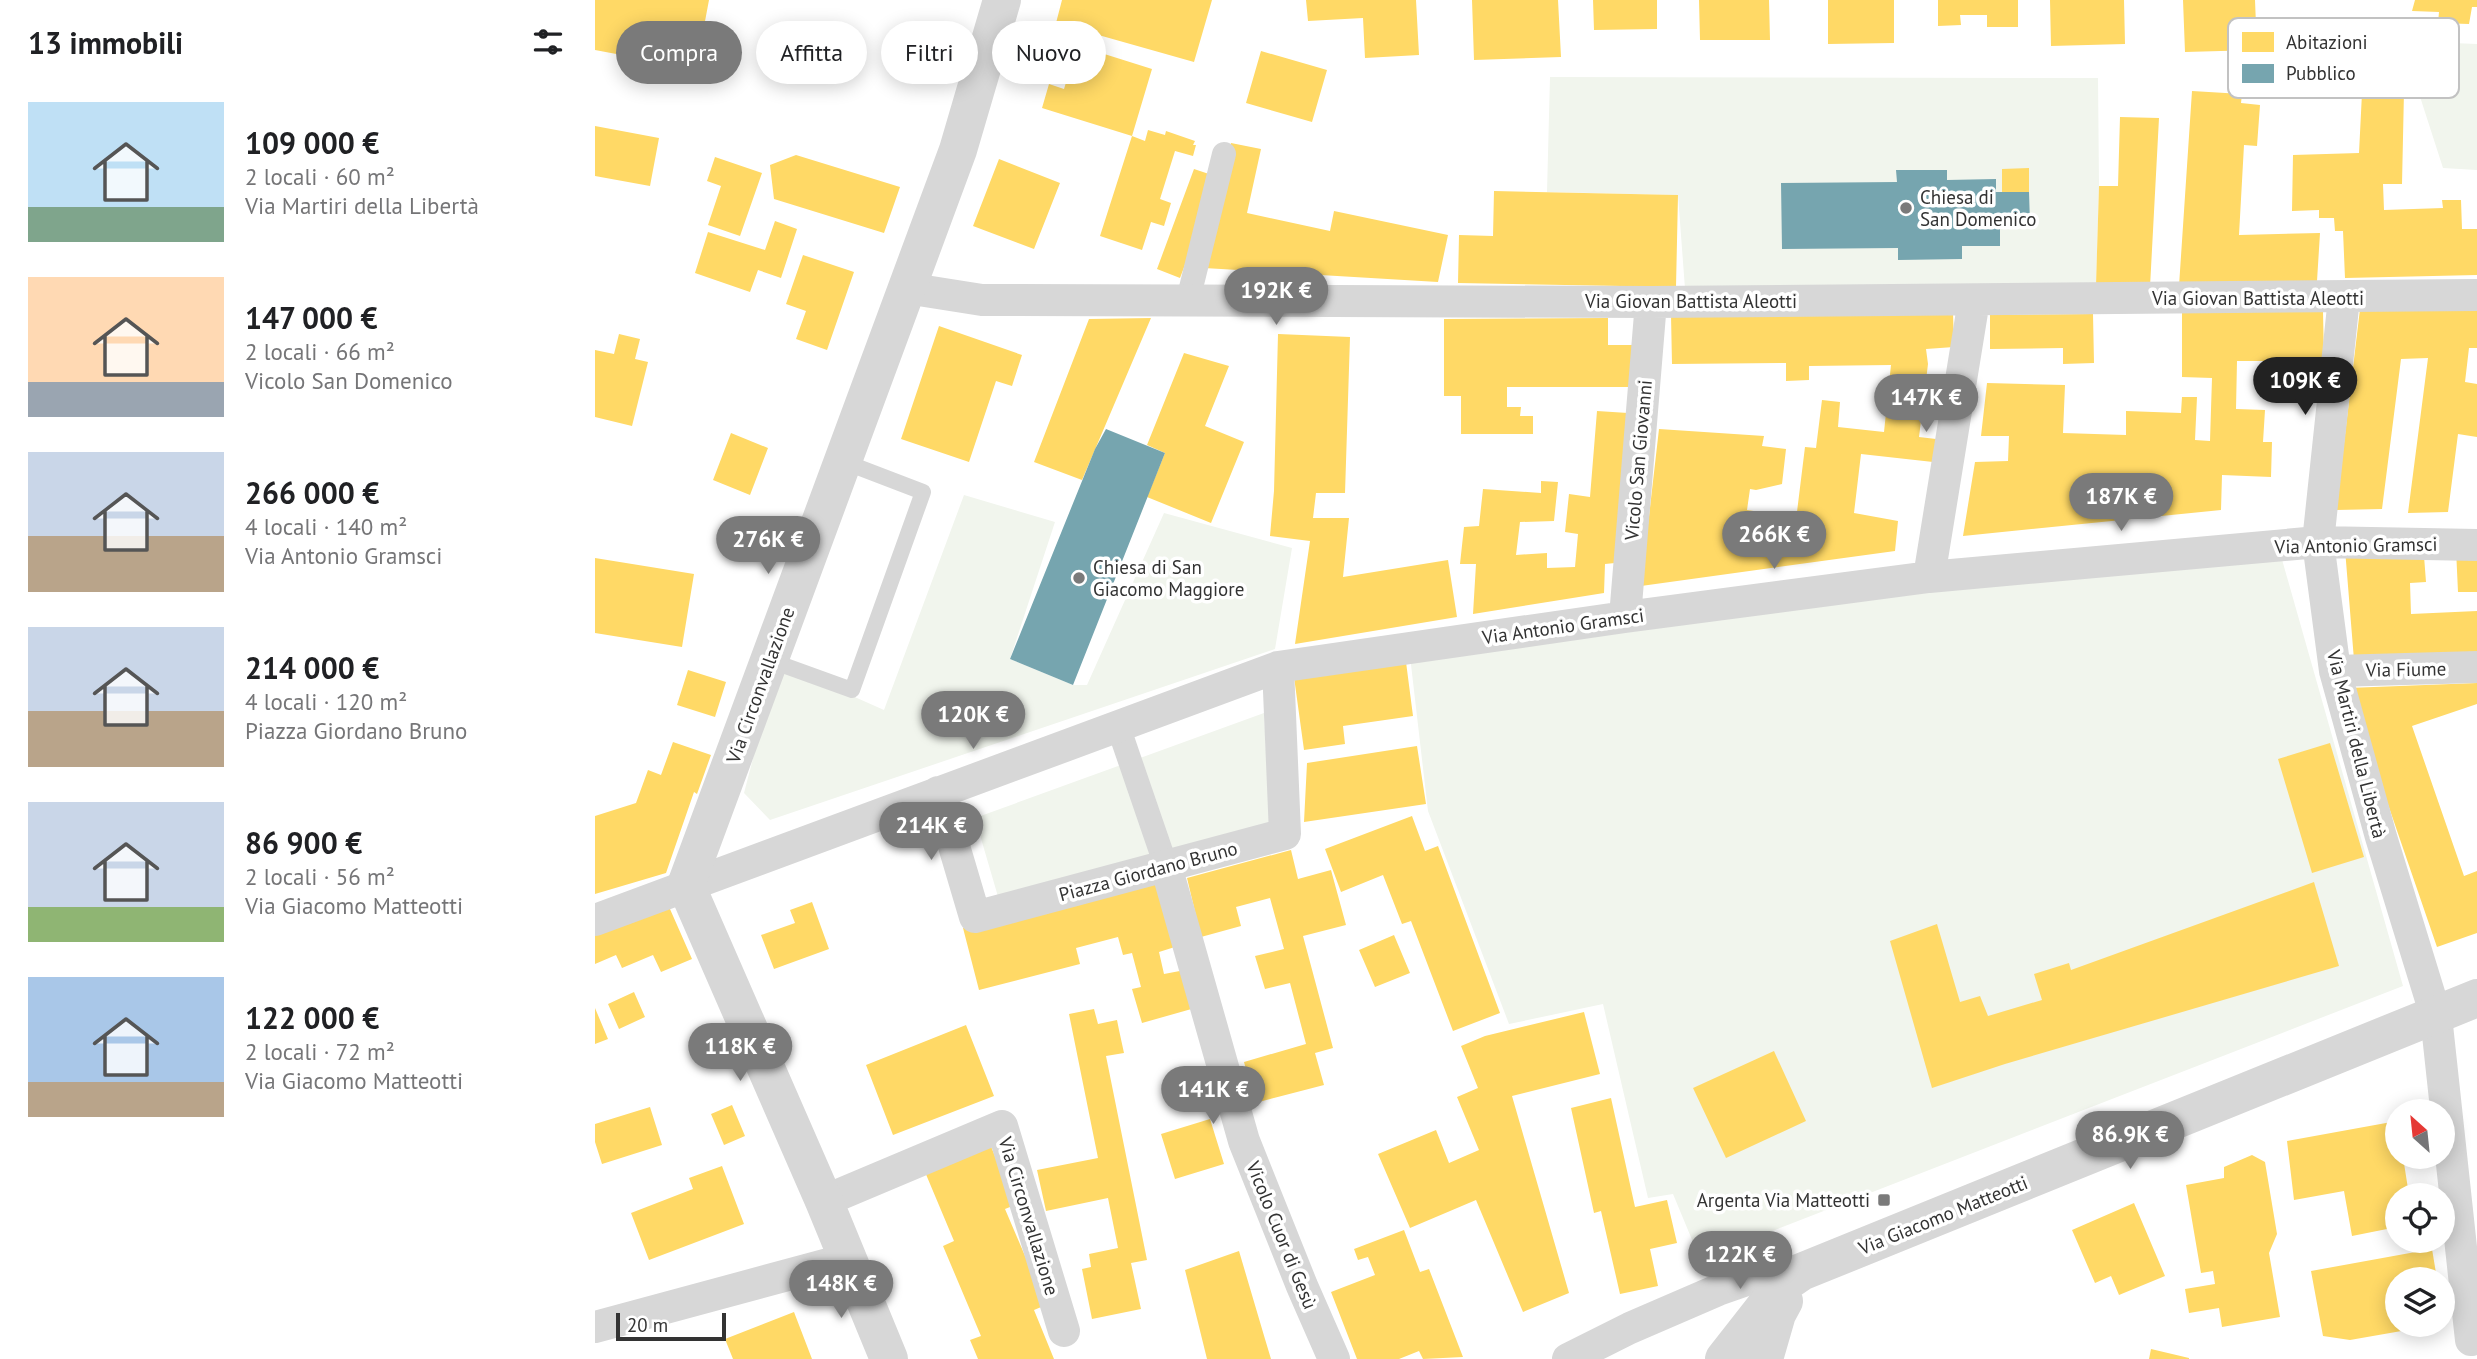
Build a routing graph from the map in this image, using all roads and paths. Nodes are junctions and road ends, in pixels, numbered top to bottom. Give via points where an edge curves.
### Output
1 (1002, 0) edge
2 (1224, 154) dead end
3 (906, 288) junction
4 (2477, 295) edge
5 (2344, 298) junction
6 (1188, 300) junction
7 (1974, 300) junction
8 (1651, 302) junction
9 (842, 461) junction
10 (2318, 541) junction
11 (2477, 545) edge
12 (1929, 577) junction
13 (1625, 617) junction
14 (769, 660) junction
15 (1278, 667) junction
16 (2477, 667) edge
17 (2335, 671) junction
18 (1118, 726) junction
19 (938, 792) junction
20 (1166, 866) junction
21 (686, 885) junction
22 (595, 920) edge
23 (2477, 998) edge
24 (2436, 1016) junction
25 (824, 1202) junction
26 (847, 1259) junction
27 (1801, 1272) junction
28 (595, 1327) edge
29 (1064, 1331) dead end
30 (2471, 1340) dead end
31 (889, 1359) edge
32 (1334, 1359) edge
33 (1569, 1359) edge
34 (1724, 1359) edge
35 (1764, 1359) edge

1 - 3 street, Via Circonvallazione via 958,150
2 - 6 street
3 - 6 street, Via Giovan Battista Aleotti via 982,300
3 - 9 street, Via Circonvallazione
4 - 5 street, Via Giovan Battista Aleotti
5 - 7 street, Via Giovan Battista Aleotti
5 - 10 street, Via Martiri della Libertà
6 - 8 street, Via Giovan Battista Aleotti
7 - 8 street, Via Giovan Battista Aleotti
7 - 12 street
8 - 13 street, Vicolo San Giovanni
9 - 14 street, Via Circonvallazione
9 - 14 lane via 923,492 852,690
10 - 11 street, Via Antonio Gramsci
10 - 12 street, Via Antonio Gramsci
10 - 17 street, Via Martiri della Libertà
12 - 13 street, Via Antonio Gramsci
13 - 15 street, Via Antonio Gramsci
14 - 21 street, Via Circonvallazione
15 - 18 street, Via Antonio Gramsci
15 - 20 street, Piazza Giordano Bruno via 1285,834
16 - 17 street, Via Fiume
17 - 24 street, Via Martiri della Libertà
18 - 19 street, Via Antonio Gramsci
18 - 20 street
19 - 20 street, Piazza Giordano Bruno via 975,917
19 - 21 street, Via Antonio Gramsci
20 - 32 street, Vicolo Cuor di Gesù via 1244,1141
21 - 22 street, Via Antonio Gramsci
21 - 25 street
23 - 24 street, Via Giacomo Matteotti
24 - 27 street, Via Giacomo Matteotti
24 - 30 street
25 - 26 street
25 - 29 street, Via Circonvallazione via 1002,1126
26 - 28 street
26 - 31 street
27 - 33 street, Via Giacomo Matteotti via 1764,1274 1718,1290
27 - 34 street, Via Giacomo Matteotti via 1782,1285
27 - 35 street via 1777,1314

